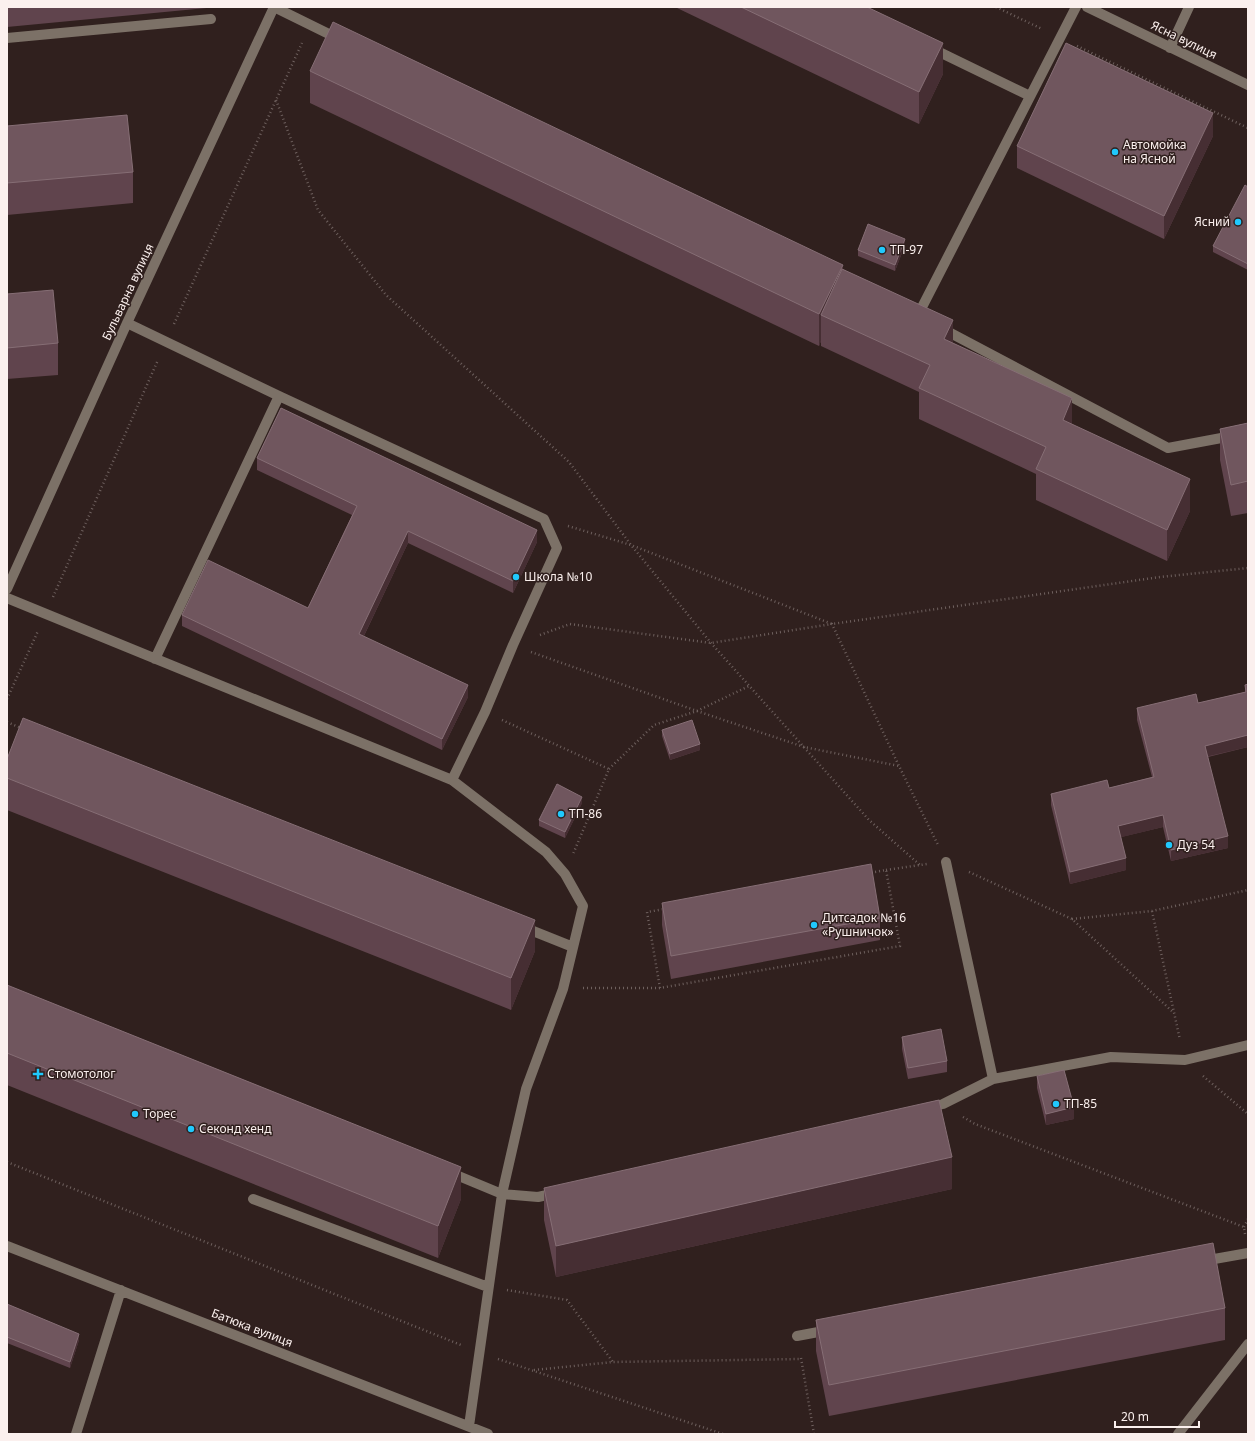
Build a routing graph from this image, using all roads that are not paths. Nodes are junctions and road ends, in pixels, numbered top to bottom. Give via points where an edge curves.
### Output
1 (274, 7) edge
2 (1076, 7) edge
3 (1086, 7) edge
4 (1189, 7) edge
5 (211, 19) dead end
6 (7, 38) edge
7 (346, 42) edge
8 (923, 45) edge
9 (1170, 48) junction
10 (1248, 86) edge
11 (1030, 96) junction
12 (128, 323) junction
13 (279, 396) junction
14 (1248, 433) edge
15 (7, 589) edge
16 (7, 598) edge
17 (155, 659) junction
18 (452, 780) junction
19 (946, 862) road end
20 (514, 924) edge
21 (573, 947) junction
22 (1248, 1045) edge
23 (993, 1079) junction
24 (920, 1110) edge
25 (443, 1170) edge
26 (570, 1190) edge
27 (502, 1194) junction
28 (253, 1198) dead end
29 (7, 1246) edge
30 (1248, 1253) edge
31 (1194, 1263) edge
32 (488, 1287) junction
33 (122, 1290) junction
34 (836, 1329) edge
35 (797, 1336) road end
36 (1248, 1344) edge
37 (469, 1426) junction
38 (76, 1434) edge
39 (488, 1434) edge
40 (1178, 1434) edge

1 - 7 street
1 - 12 street, Бульварна вулиця
2 - 11 street
3 - 9 street, Ясна вулиця
4 - 9 street
5 - 6 street
8 - 11 street
9 - 10 street, Ясна вулиця
11 - 14 street via 921,317 1168,448
12 - 13 street
12 - 15 street, Бульварна вулиця
13 - 17 street
13 - 18 street via 544,519 557,548 485,712
16 - 17 street
17 - 18 street
18 - 21 street via 546,852 564,874 583,906
19 - 23 street
20 - 21 street
21 - 27 street via 563,989 526,1089
22 - 23 street via 1185,1060 1111,1057
23 - 24 street via 943,1104
25 - 27 street
26 - 27 street via 538,1197
27 - 32 street
28 - 32 street
29 - 33 street, Батюка вулиця
30 - 31 street
32 - 37 street
33 - 37 street, Батюка вулиця
33 - 38 street
34 - 35 street
36 - 40 street
37 - 39 street, Батюка вулиця

